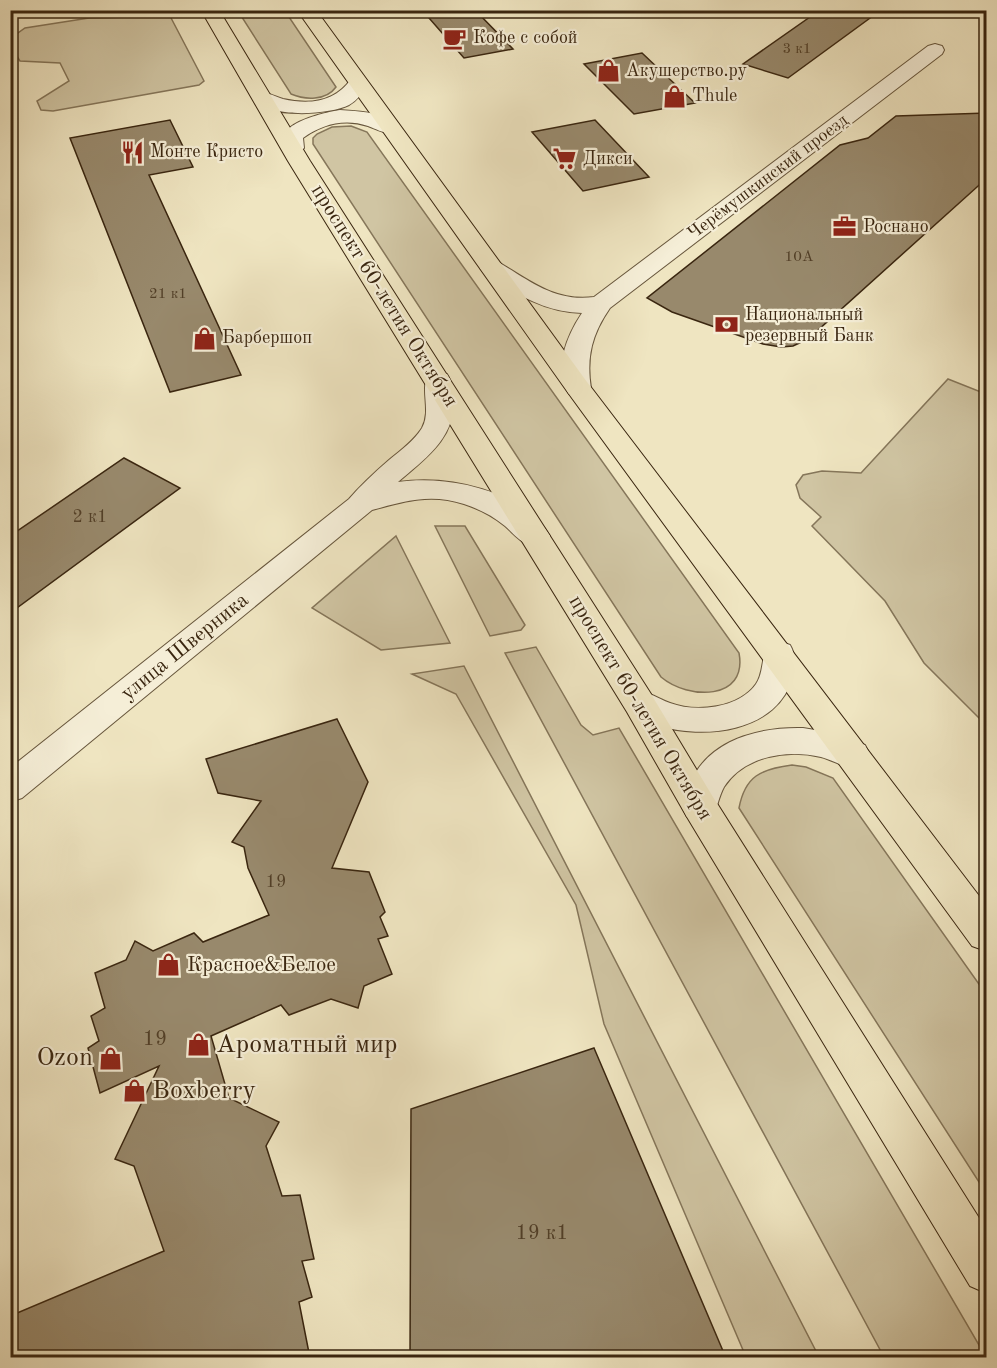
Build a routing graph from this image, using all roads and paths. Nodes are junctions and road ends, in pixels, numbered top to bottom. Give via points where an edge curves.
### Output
1 (210, 10) edge
2 (306, 10) edge
3 (934, 50) dead end
4 (358, 83) junction
5 (263, 98) junction
6 (389, 128) junction
7 (293, 148) junction
8 (492, 268) junction
9 (601, 303) junction
10 (438, 380) junction
11 (579, 388) junction
12 (359, 506) junction
13 (535, 536) junction
14 (779, 653) junction
15 (639, 703) junction
16 (853, 755) junction
17 (10, 788) edge
18 (700, 807) junction
19 (987, 934) edge
20 (987, 1269) edge

1 - 5 main road, проспект 60-летия Октября
2 - 4 main road
3 - 9 street, Черёмушкинский проезд
4 - 5 street via 350,95 327,105 298,108
4 - 6 main road
5 - 7 main road, проспект 60-летия Октября
6 - 7 street via 374,120 351,116 326,118 305,125 293,136
6 - 8 main road
7 - 10 main road, проспект 60-летия Октября
8 - 9 street, Черёмушкинский проезд via 558,305
8 - 11 main road
9 - 11 street, Черёмушкинский проезд via 578,341 574,365
10 - 12 street, улица Шверника via 441,409 436,428
10 - 13 main road, проспект 60-летия Октября
11 - 14 main road
12 - 13 street, улица Шверника via 383,494 410,489 444,491 474,497 505,512
12 - 17 street, улица Шверника
13 - 15 main road, проспект 60-летия Октября
14 - 15 street via 778,674 768,693 749,708 724,718 695,720 666,715
14 - 16 main road
15 - 18 main road, проспект 60-летия Октября
16 - 18 street via 820,743 786,740 754,746 728,760 709,781
16 - 19 main road
18 - 20 main road, проспект 60-летия Октября

